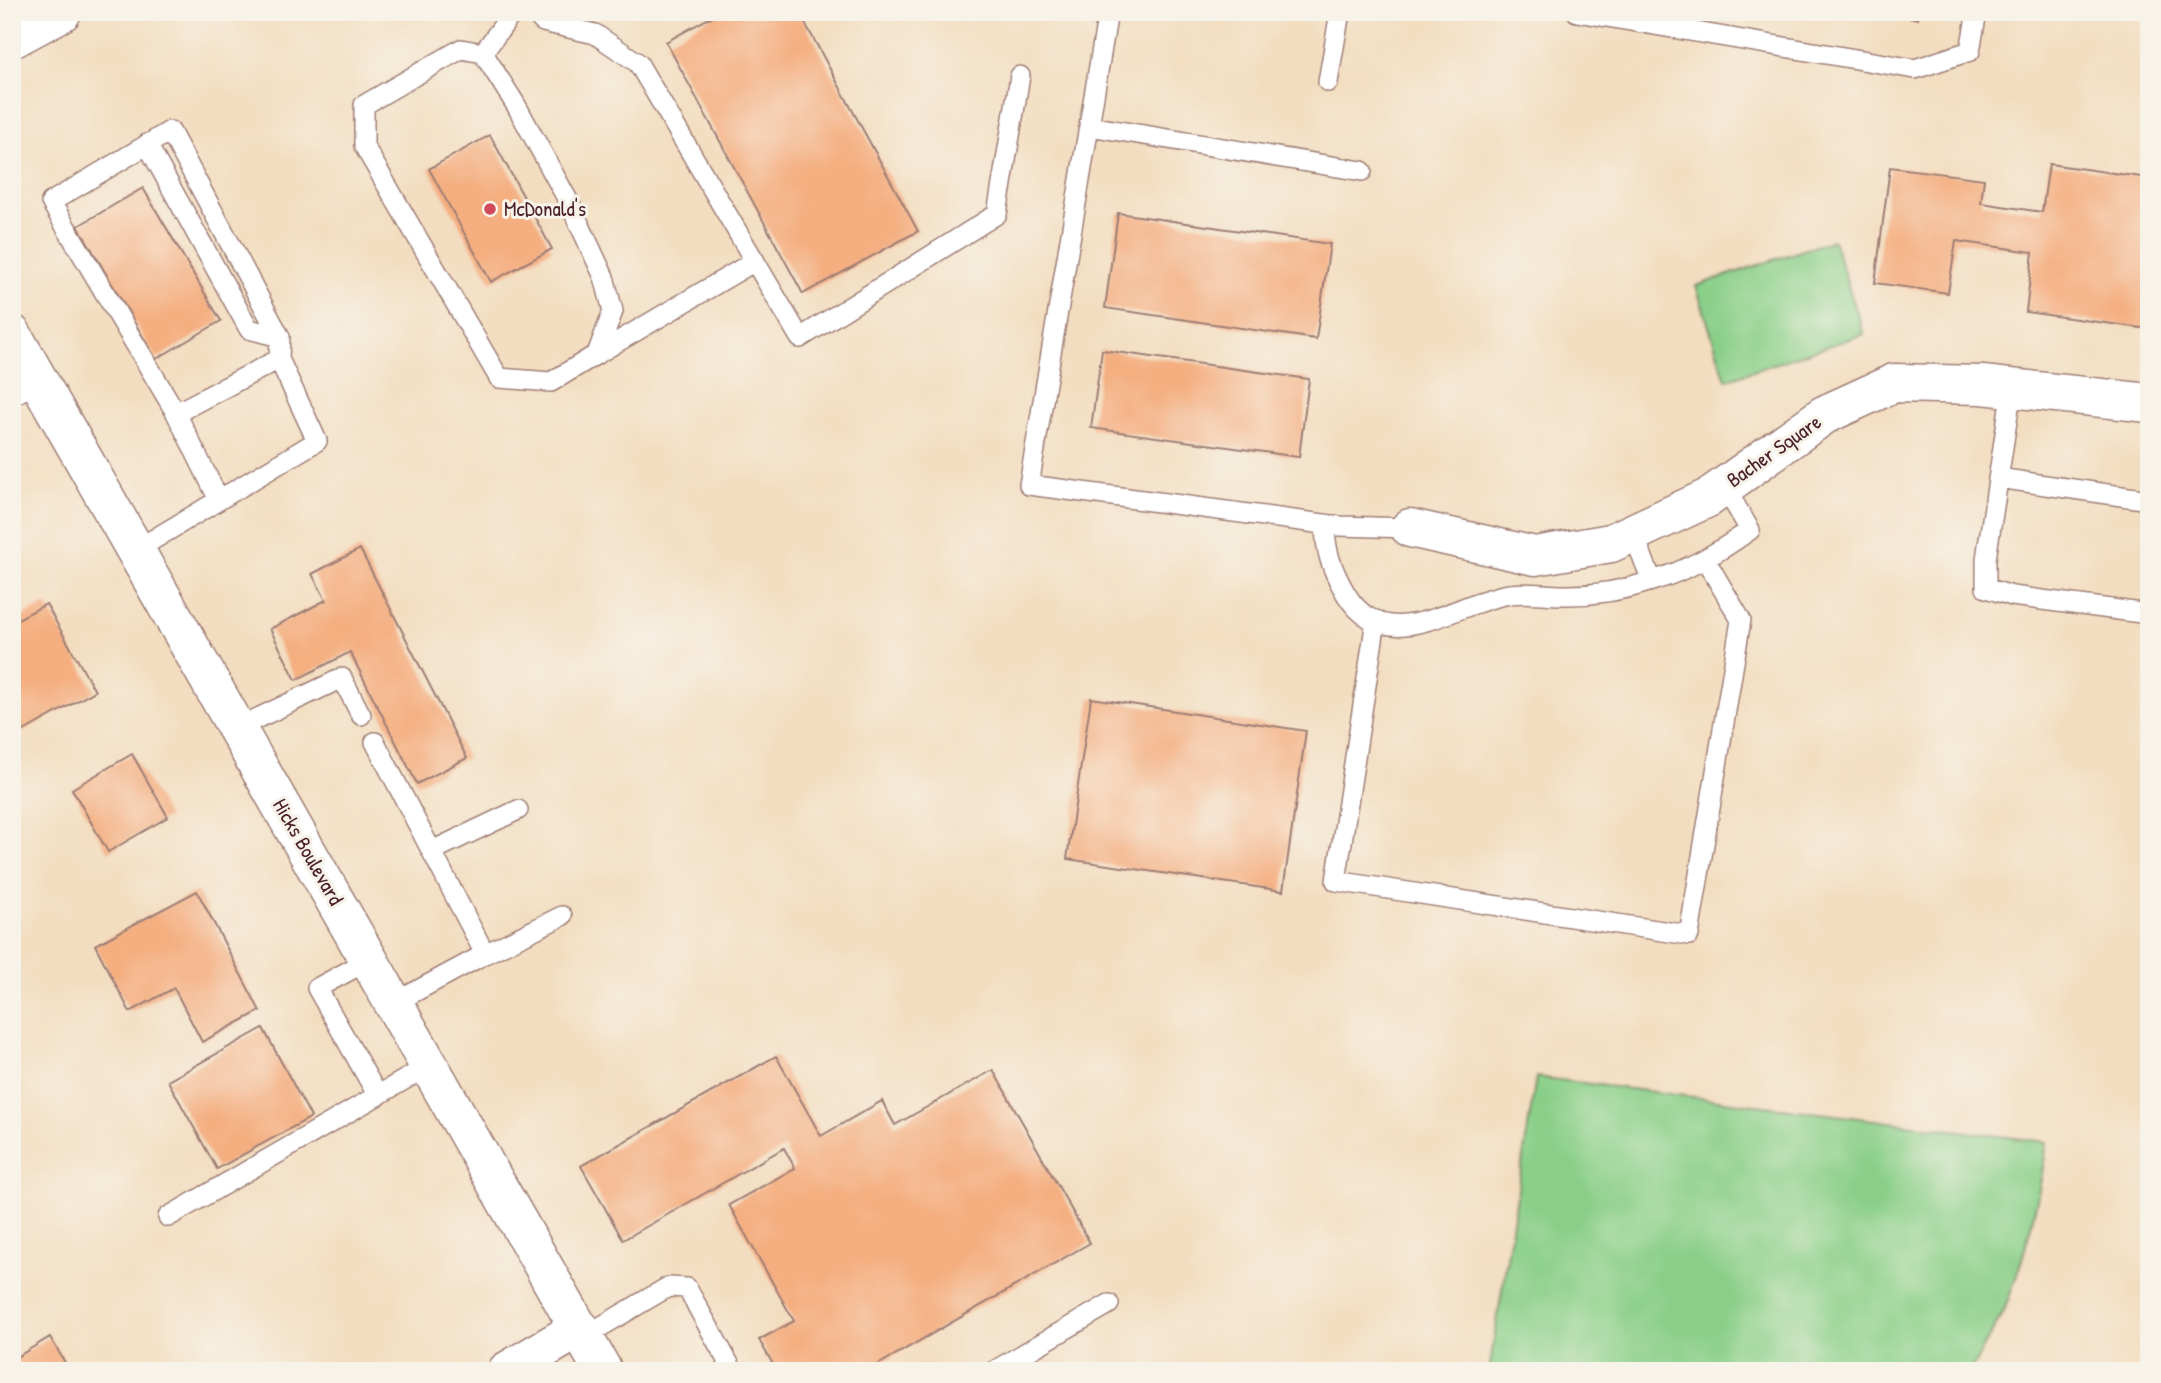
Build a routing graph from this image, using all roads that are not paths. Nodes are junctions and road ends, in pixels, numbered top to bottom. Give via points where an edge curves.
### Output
1 (62, 12) edge
2 (513, 12) edge
3 (534, 12) edge
4 (1108, 12) edge
5 (1340, 12) edge
6 (1577, 12) edge
7 (1977, 12) edge
8 (12, 39) edge
9 (483, 53) junction
10 (1020, 76) dead end
11 (1328, 82) dead end
12 (1089, 126) junction
13 (147, 144) junction
14 (1362, 171) dead end
15 (755, 261) junction
16 (12, 334) edge
17 (280, 337) junction
18 (597, 354) junction
19 (279, 359) junction
20 (2011, 388) junction
21 (26, 389) edge
22 (2149, 403) edge
23 (176, 413) junction
24 (1998, 478) junction
25 (1724, 486) junction
26 (219, 500) junction
27 (2149, 500) edge
28 (1325, 524) junction
29 (1410, 528) joint
30 (1633, 533) junction
31 (136, 551) junction
32 (1705, 559) junction
33 (1652, 581) junction
34 (2149, 614) edge
35 (1376, 620) junction
36 (361, 715) dead end
37 (237, 729) junction
38 (375, 742) dead end
39 (518, 810) dead end
40 (432, 851) junction
41 (562, 916) dead end
42 (485, 954) junction
43 (369, 960) junction
44 (394, 1003) junction
45 (430, 1065) junction
46 (378, 1096) junction
47 (168, 1217) dead end
48 (1109, 1304) dead end
49 (583, 1332) junction
50 (507, 1371) edge
51 (603, 1371) edge
52 (733, 1371) edge
53 (994, 1371) edge

1 - 8 street
2 - 9 lane
3 - 15 lane via 543,22 595,34 638,64
4 - 12 lane
5 - 11 lane
6 - 7 lane via 1915,69 1969,51
9 - 18 lane via 570,204 604,277 613,311
9 - 18 lane via 461,49 364,105 364,146 499,378 551,382
10 - 15 lane via 997,215 800,338
12 - 14 lane
12 - 28 lane via 1029,485
13 - 17 lane via 248,329
13 - 17 lane via 170,131
13 - 23 lane via 51,202
15 - 18 lane
16 - 21 street, Hicks Boulevard
17 - 19 lane
19 - 23 lane
19 - 26 lane via 317,441
20 - 22 street, Bacher Square
20 - 24 lane
20 - 25 street, Bacher Square via 1894,383 1824,415
21 - 31 street, Hicks Boulevard
23 - 26 lane
24 - 27 lane
24 - 34 lane via 1986,588 2012,596
25 - 30 street, Bacher Square
25 - 32 lane via 1750,530
26 - 31 lane
28 - 29 lane
28 - 35 lane via 1327,554 1335,576 1356,609
29 - 30 street, Bacher Square via 1535,556 1611,543
30 - 33 lane
31 - 37 street, Hicks Boulevard
32 - 33 lane
32 - 35 lane via 1741,620 1689,935 1336,881
33 - 35 lane via 1600,593 1492,596 1412,625
36 - 37 lane via 342,678
37 - 43 street, Hicks Boulevard
38 - 40 lane
39 - 40 lane
40 - 42 lane
41 - 42 lane
42 - 44 lane
43 - 44 street, Hicks Boulevard
43 - 46 lane via 317,988
44 - 45 street, Hicks Boulevard
45 - 46 lane
45 - 49 street, Hicks Boulevard
46 - 47 lane
48 - 53 lane
49 - 50 street
49 - 51 street, Hicks Boulevard
49 - 52 lane via 668,1287 687,1288

